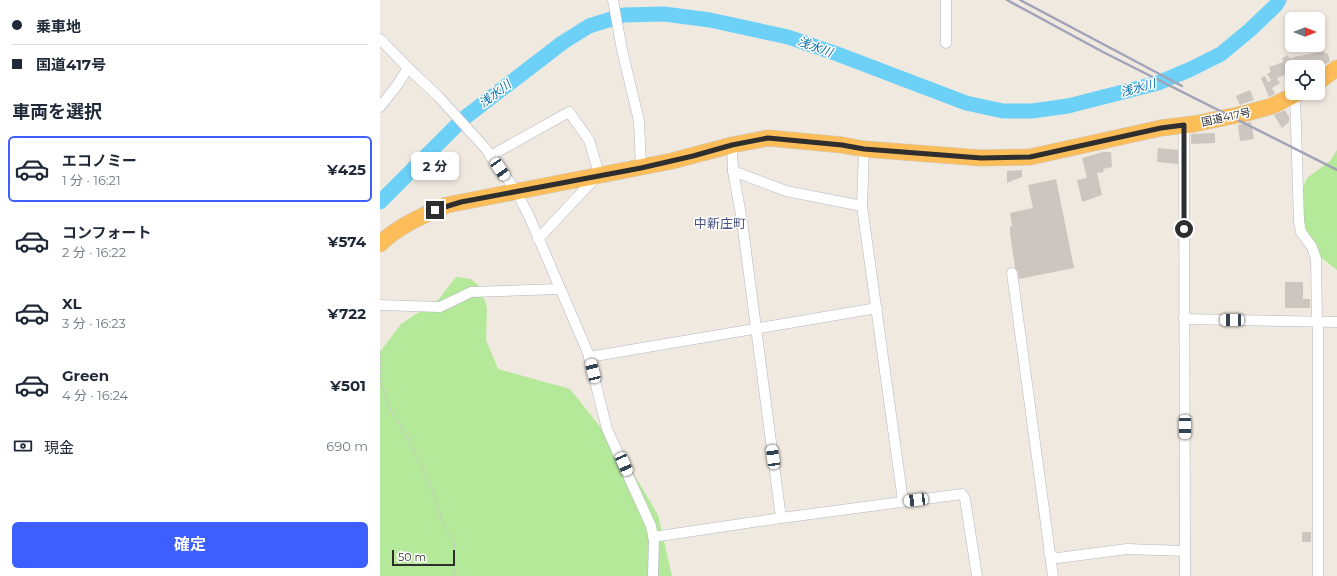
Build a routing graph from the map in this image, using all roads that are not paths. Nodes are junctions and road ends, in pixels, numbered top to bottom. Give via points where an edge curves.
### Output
1 (613, 0) edge
2 (946, 0) edge
3 (380, 39) edge
4 (946, 43) dead end
5 (408, 68) junction
6 (1337, 68) edge
7 (1325, 77) edge
8 (1285, 100) edge
9 (1297, 100) edge
10 (380, 107) edge
11 (1184, 125) junction
12 (732, 145) junction
13 (864, 149) junction
14 (488, 152) junction
15 (641, 168) junction
16 (733, 171) junction
17 (599, 174) junction
18 (516, 191) junction
19 (862, 206) junction
20 (538, 239) junction
21 (380, 244) edge
22 (1012, 273) dead end
23 (559, 289) junction
24 (380, 305) edge
25 (877, 308) junction
26 (1184, 319) junction
27 (1318, 322) junction
28 (1337, 322) edge
29 (756, 328) junction
30 (589, 357) junction
31 (903, 501) junction
32 (781, 518) junction
33 (653, 536) junction
34 (1185, 551) junction
35 (1049, 553) junction
36 (653, 576) edge
37 (977, 576) edge
38 (1053, 576) edge
39 (1185, 576) edge
40 (1318, 576) edge

1 - 15 street via 639,121
2 - 4 street
3 - 5 street
5 - 10 street
5 - 14 street via 437,95
6 - 7 highway
8 - 11 highway, 国道417号 via 1248,113
9 - 27 street via 1299,221 1316,259
11 - 13 highway, 国道417号 via 1030,157 981,158
11 - 26 street
12 - 13 highway, 国道417号 via 768,138
12 - 15 highway, 国道417号
12 - 16 street
13 - 19 street
14 - 17 street via 569,112 589,140
14 - 18 street
15 - 17 highway, 国道417号
16 - 19 street via 786,191
16 - 29 street
17 - 18 highway, 国道417号
17 - 20 street
18 - 20 street
18 - 21 highway, 国道417号 via 447,205 423,215
19 - 25 street
20 - 23 street
22 - 35 street
23 - 24 street via 471,292 440,307
23 - 30 street
25 - 29 street
25 - 31 street
26 - 27 street
26 - 34 street
27 - 28 street
27 - 40 street
29 - 30 street
29 - 32 street
30 - 33 street via 607,429 651,526
31 - 32 street
31 - 37 street via 962,494 965,499
32 - 33 street
33 - 36 street
34 - 35 street via 1127,549 1058,558
34 - 39 street
35 - 38 street

